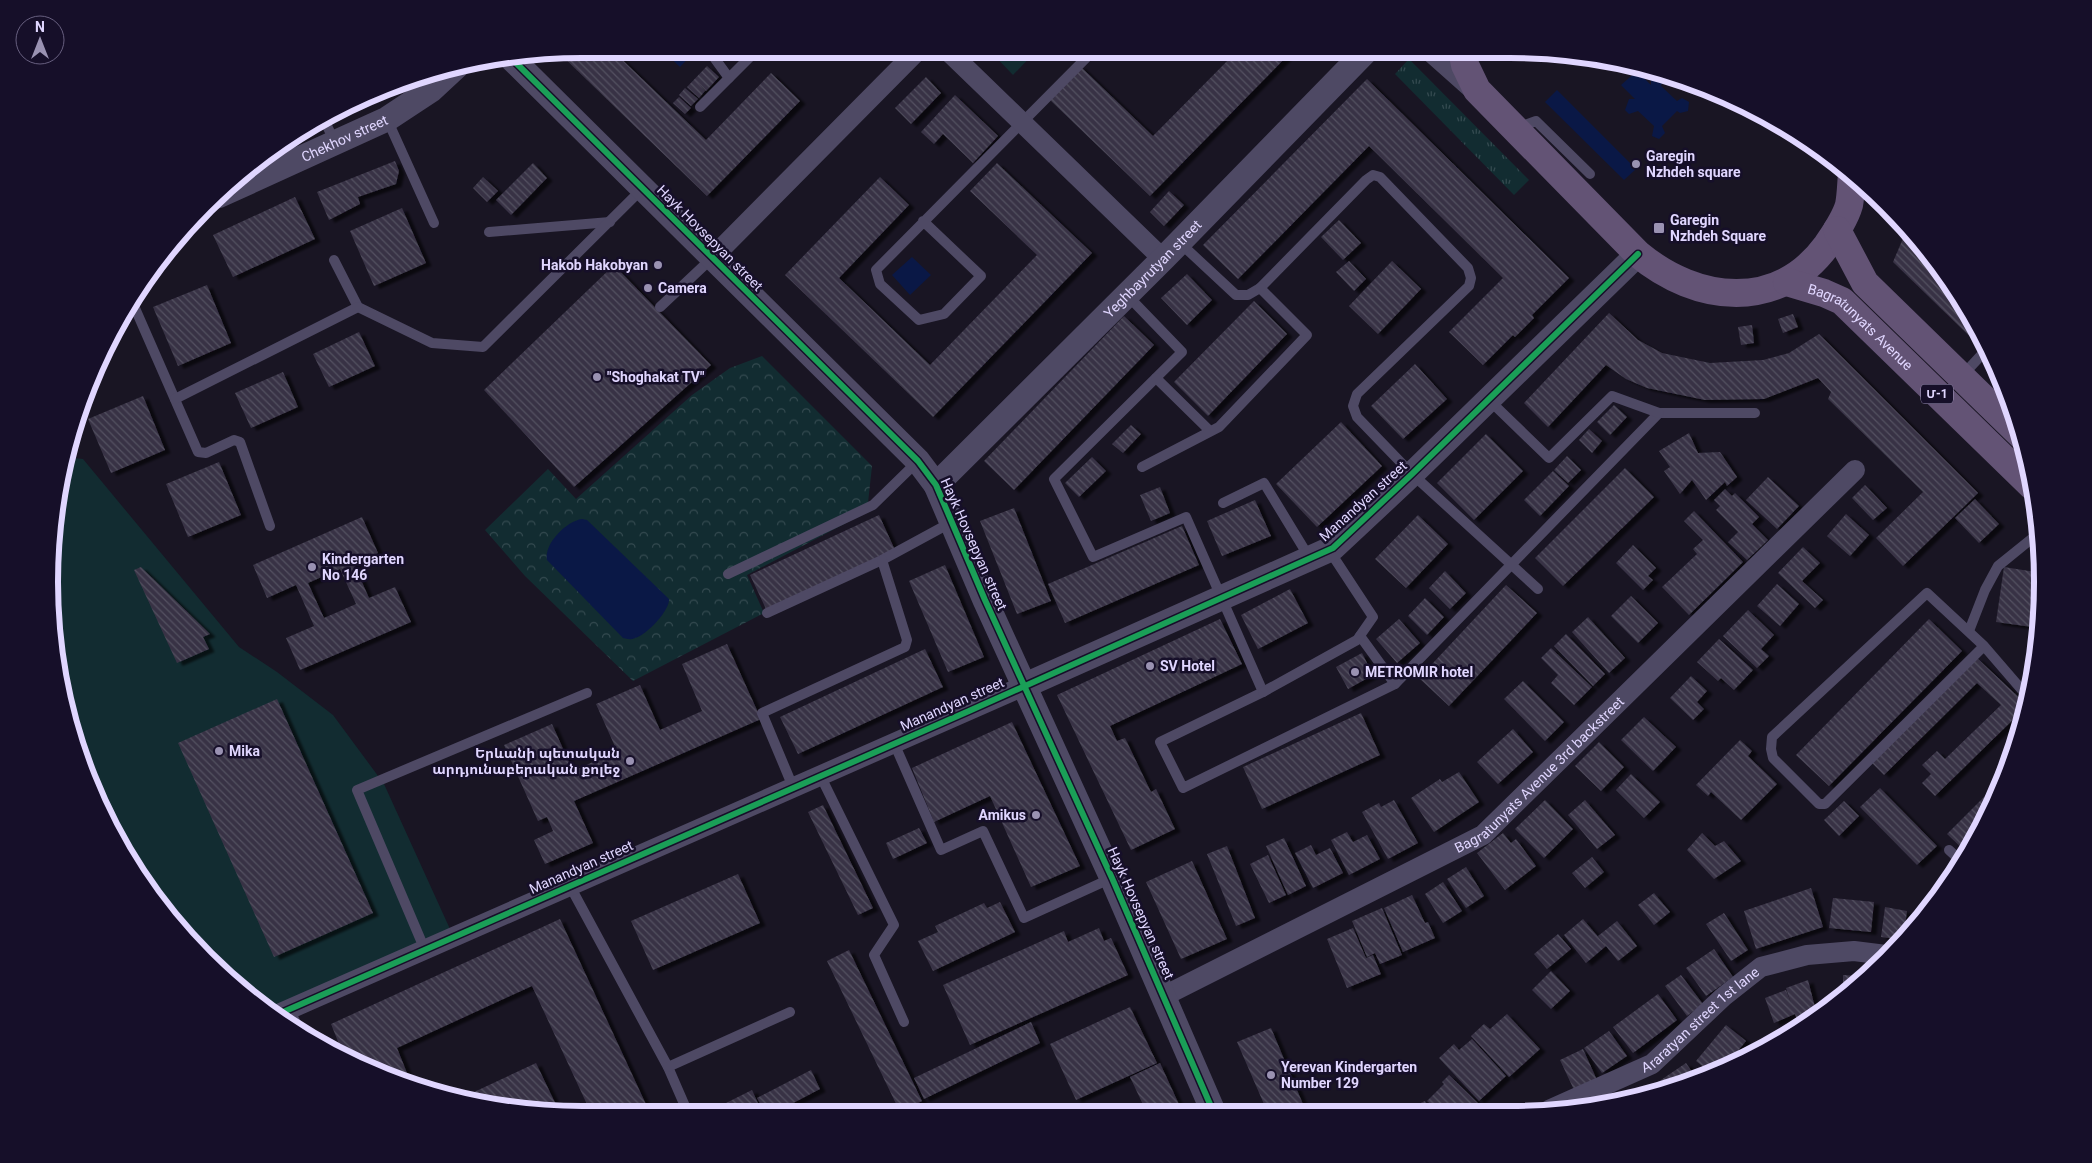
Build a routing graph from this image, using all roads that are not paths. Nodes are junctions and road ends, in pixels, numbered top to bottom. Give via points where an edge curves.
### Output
1 (714, 57) edge
2 (750, 57) edge
3 (911, 57) edge
4 (954, 57) edge
5 (1087, 57) edge
6 (1360, 57) edge
7 (1440, 57) edge
8 (1464, 57) edge
9 (515, 62) edge
10 (447, 75) edge
11 (729, 78) junction
12 (423, 82) edge
13 (1477, 90) junction
14 (700, 107) dead end
15 (387, 119) junction
16 (1022, 122) junction
17 (1516, 128) junction
18 (329, 132) edge
19 (264, 165) edge
20 (1590, 174) dead end
21 (246, 180) edge
22 (1854, 186) edge
23 (643, 189) junction
24 (610, 222) junction
25 (923, 222) junction
26 (434, 223) dead end
27 (1838, 230) junction
28 (489, 232) dead end
29 (1171, 250) junction
30 (1638, 254) junction
31 (712, 258) junction
32 (334, 260) dead end
33 (1787, 282) junction
34 (1260, 288) junction
35 (1126, 294) junction
36 (660, 306) dead end
37 (358, 307) junction
38 (135, 308) edge
39 (1982, 355) edge
40 (1962, 377) junction
41 (1156, 378) junction
42 (175, 399) junction
43 (1489, 400) junction
44 (1659, 413) junction
45 (1755, 413) dead end
46 (2011, 425) edge
47 (1210, 431) junction
48 (918, 461) junction
49 (1142, 467) dead end
50 (1855, 470) dead end
51 (1412, 474) junction
52 (2024, 478) edge
53 (936, 486) junction
54 (1223, 504) dead end
55 (953, 522) junction
56 (270, 526) dead end
57 (2032, 538) edge
58 (1319, 554) junction
59 (882, 560) junction
60 (1511, 564) junction
61 (728, 574) dead end
62 (1538, 590) dead end
63 (1220, 598) junction
64 (767, 613) dead end
65 (1968, 631) junction
66 (1360, 636) junction
67 (1984, 646) junction
68 (1395, 684) junction
69 (1026, 685) junction
70 (2023, 691) edge
71 (1263, 692) junction
72 (587, 693) dead end
73 (894, 743) junction
74 (820, 775) junction
75 (793, 787) junction
76 (1949, 850) dead end
77 (1956, 857) edge
78 (1112, 878) junction
79 (570, 886) junction
80 (426, 950) junction
81 (1879, 954) edge
82 (1164, 996) junction
83 (282, 1012) edge
84 (790, 1012) dead end
85 (904, 1022) dead end
86 (668, 1067) junction
87 (1567, 1102) edge
88 (685, 1106) edge
89 (1211, 1106) edge

1 - 11 lane
2 - 11 lane
3 - 31 street
4 - 16 street
5 - 16 lane
6 - 29 street, Yeghbayrutyan street
7 - 13 street
8 - 13 main road
9 - 23 street, Hayk Hovsepyan street
10 - 15 street, Chekhov street via 431,90
11 - 14 lane
12 - 18 street, Chekhov street via 382,112
13 - 17 main road
15 - 18 street, Chekhov street
15 - 26 lane
16 - 25 lane
16 - 29 street
17 - 20 lane via 1536,121
17 - 30 main road
18 - 19 street, Chekhov street
18 - 21 street, Chekhov street
22 - 27 main road
23 - 24 lane
23 - 31 street, Hayk Hovsepyan street
24 - 28 lane
24 - 37 lane via 483,347 432,343
25 - 25 lane via 876,270 880,284 919,320 944,314 981,276
27 - 33 main road via 1820,254
27 - 40 main road, Մ-1 via 1865,283
29 - 34 lane via 1236,294 1248,295
29 - 35 street, Yeghbayrutyan street
30 - 33 main road via 1667,276 1695,287 1736,294
30 - 43 street, Manandyan street
31 - 36 lane
31 - 48 street, Hayk Hovsepyan street
32 - 37 lane
33 - 52 main road, Bagratunyats Avenue / Մ-1 via 1842,302
34 - 47 lane via 1307,336 1219,426
34 - 51 lane via 1373,175 1380,177 1468,268 1471,278 1468,286 1357,394 1353,406 1357,417
35 - 41 lane via 1182,352
35 - 53 street, Yeghbayrutyan street
37 - 42 lane
38 - 42 lane
39 - 40 lane
40 - 46 main road, Մ-1
41 - 47 lane
41 - 63 lane via 1054,478 1093,557 1186,517
42 - 56 lane via 198,452 206,453 234,440 240,442
43 - 44 lane via 1549,458 1612,396
43 - 51 street, Manandyan street
44 - 45 lane
44 - 60 lane
47 - 49 lane
48 - 53 street, Hayk Hovsepyan street
48 - 61 lane via 874,505
50 - 82 street, Bagratunyats Avenue 3rd backstreet via 1483,835
51 - 58 street, Manandyan street
51 - 60 lane
53 - 55 street, Hayk Hovsepyan street
54 - 58 lane via 1264,483
55 - 59 lane
55 - 69 street, Hayk Hovsepyan street via 985,600
57 - 65 lane via 1998,566
58 - 63 street, Manandyan street
58 - 66 lane via 1372,618
59 - 64 lane
59 - 75 lane via 907,640 905,647 762,713
60 - 62 lane
60 - 68 lane
63 - 69 street, Manandyan street
63 - 71 lane
65 - 67 lane
65 - 67 lane via 1927,593 1772,737 1770,749 1773,758 1819,804 1825,804
66 - 68 lane
66 - 71 lane
67 - 70 lane
68 - 71 lane via 1183,788 1160,742
69 - 73 street, Manandyan street
69 - 78 street, Hayk Hovsepyan street
72 - 80 lane via 357,790
73 - 74 street, Manandyan street
73 - 78 lane via 941,850 983,831 1024,918
74 - 75 street, Manandyan street
74 - 85 lane via 894,925 874,955
75 - 79 street, Manandyan street
76 - 77 lane
78 - 82 street, Hayk Hovsepyan street
79 - 80 street, Manandyan street
79 - 86 lane
80 - 83 street, Manandyan street
81 - 87 street, Araratyan street 1st lane via 1854,950 1807,955 1761,967 1723,997 1652,1064
82 - 89 street, Hayk Hovsepyan street
84 - 86 lane
86 - 88 lane

